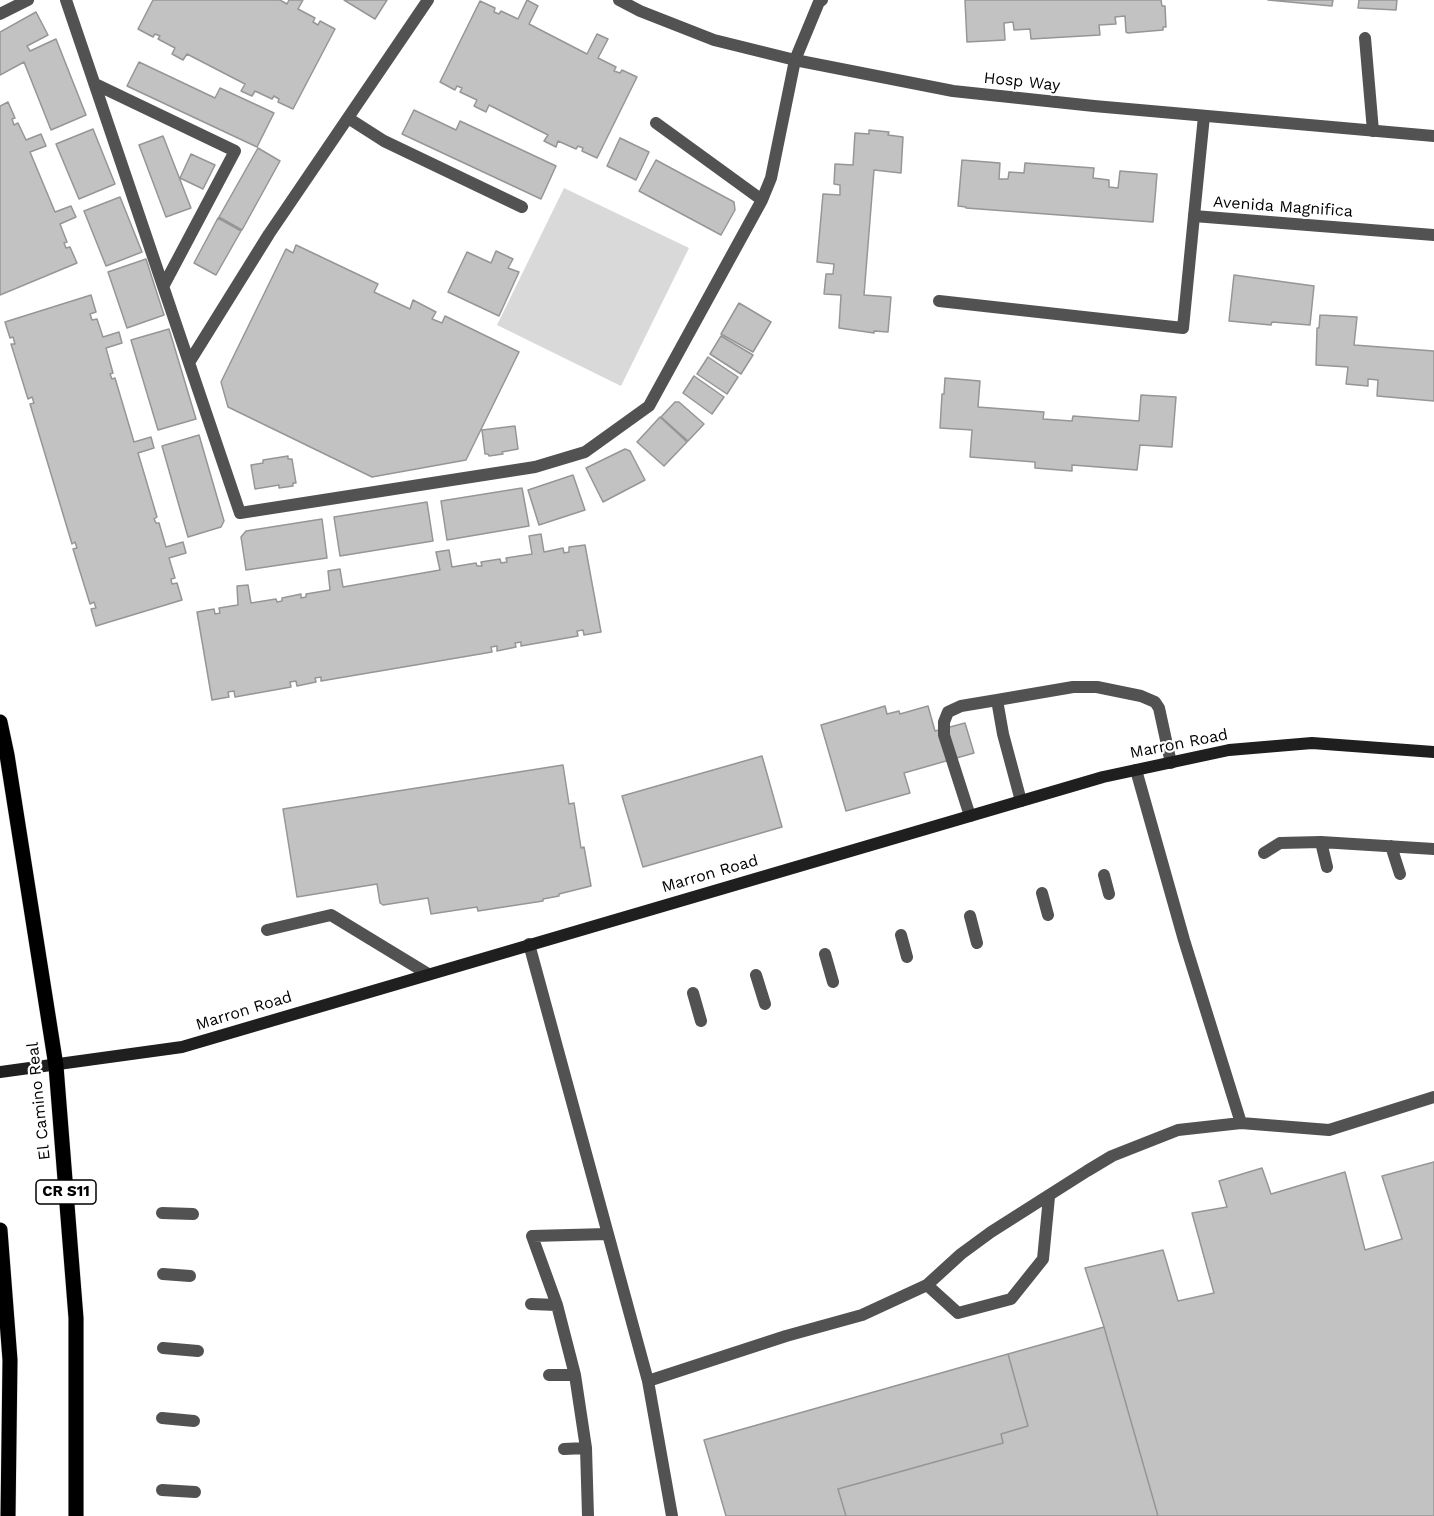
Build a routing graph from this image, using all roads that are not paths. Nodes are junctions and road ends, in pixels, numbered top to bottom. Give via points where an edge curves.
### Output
1 (28, 0) edge
2 (66, 0) edge
3 (428, 0) edge
4 (619, 0) edge
5 (822, 0) edge
6 (0, 14) edge
7 (1365, 38) dead end
8 (795, 60) junction
9 (95, 84) junction
10 (1204, 116) junction
11 (348, 118) junction
12 (656, 123) dead end
13 (1372, 131) junction
14 (1434, 136) edge
15 (762, 200) junction
16 (522, 207) dead end
17 (1194, 216) junction
18 (1434, 235) edge
19 (164, 285) junction
20 (939, 301) dead end
21 (190, 361) junction
22 (997, 700) junction
23 (0, 722) edge
24 (1434, 752) edge
25 (1171, 762) junction
26 (1136, 770) junction
27 (1022, 801) junction
28 (970, 816) junction
29 (1321, 842) junction
30 (1391, 846) junction
31 (1434, 849) edge
32 (1264, 853) dead end
33 (1327, 867) dead end
34 (1400, 874) dead end
35 (1104, 875) dead end
36 (1042, 893) dead end
37 (1109, 894) dead end
38 (1048, 915) dead end
39 (970, 916) dead end
40 (267, 930) dead end
41 (901, 935) dead end
42 (977, 943) dead end
43 (529, 944) junction
44 (825, 954) dead end
45 (907, 957) dead end
46 (428, 974) junction
47 (756, 975) dead end
48 (833, 982) dead end
49 (693, 993) dead end
50 (765, 1004) dead end
51 (701, 1021) dead end
52 (56, 1066) junction
53 (0, 1072) edge
54 (1434, 1097) edge
55 (1241, 1124) junction
56 (1049, 1197) junction
57 (162, 1213) dead end
58 (193, 1214) dead end
59 (0, 1230) edge
60 (607, 1234) junction
61 (163, 1274) dead end
62 (190, 1276) dead end
63 (927, 1285) junction
64 (3, 1303) edge
65 (531, 1304) dead end
66 (557, 1305) junction
67 (163, 1348) dead end
68 (198, 1351) dead end
69 (549, 1375) dead end
70 (575, 1375) junction
71 (648, 1381) junction
72 (162, 1418) dead end
73 (194, 1420) dead end
74 (586, 1448) junction
75 (564, 1449) dead end
76 (162, 1490) dead end
77 (195, 1492) dead end
78 (9, 1516) edge
79 (76, 1516) edge
80 (588, 1516) edge
81 (672, 1516) edge

1 - 6 street
2 - 9 street
3 - 11 street
4 - 8 street, Hosp Way via 714,40
5 - 8 street
7 - 13 street
8 - 10 street, Hosp Way via 953,91
8 - 15 street via 771,178
9 - 19 street
9 - 19 street via 235,151
10 - 13 street, Hosp Way
10 - 17 street, Avenida Magnifica
11 - 16 street via 384,141
11 - 21 street
12 - 15 street
13 - 14 street, Hosp Way
15 - 21 street via 649,406 585,452 535,467 240,513
17 - 18 street, Avenida Magnifica
17 - 20 street via 1183,328
19 - 21 street
22 - 25 street via 1073,687 1097,687 1142,696 1159,708
22 - 27 street
22 - 28 street via 961,706 948,712 944,722 944,735
23 - 52 main road, El Camino Real / CR S11
24 - 25 main road, Marron Road via 1312,743 1229,750
25 - 26 main road, Marron Road
26 - 27 main road, Marron Road
26 - 55 street
27 - 28 main road, Marron Road
28 - 43 main road, Marron Road
29 - 30 street
29 - 32 street via 1280,843
29 - 33 street
30 - 31 street
30 - 34 street
35 - 37 street
36 - 38 street
39 - 42 street
40 - 46 street via 331,915
41 - 45 street
43 - 46 main road, Marron Road
43 - 60 street
44 - 48 street
46 - 52 main road, Marron Road via 182,1047
47 - 50 street
49 - 51 street
52 - 53 main road, Marron Road
52 - 79 main road, El Camino Real / CR S11 via 76,1318
54 - 55 street via 1329,1130
55 - 56 street via 1178,1130 1112,1156
56 - 63 street via 976,1243
56 - 63 street via 1043,1259 1011,1299 958,1313
57 - 58 street
59 - 64 main road
60 - 66 street via 532,1236
60 - 71 street
61 - 62 street
63 - 71 street via 862,1315
64 - 78 main road via 10,1360
65 - 66 street
66 - 70 street
67 - 68 street
69 - 70 street
70 - 74 street
71 - 81 street
72 - 73 street
74 - 75 street
74 - 80 street
76 - 77 street

